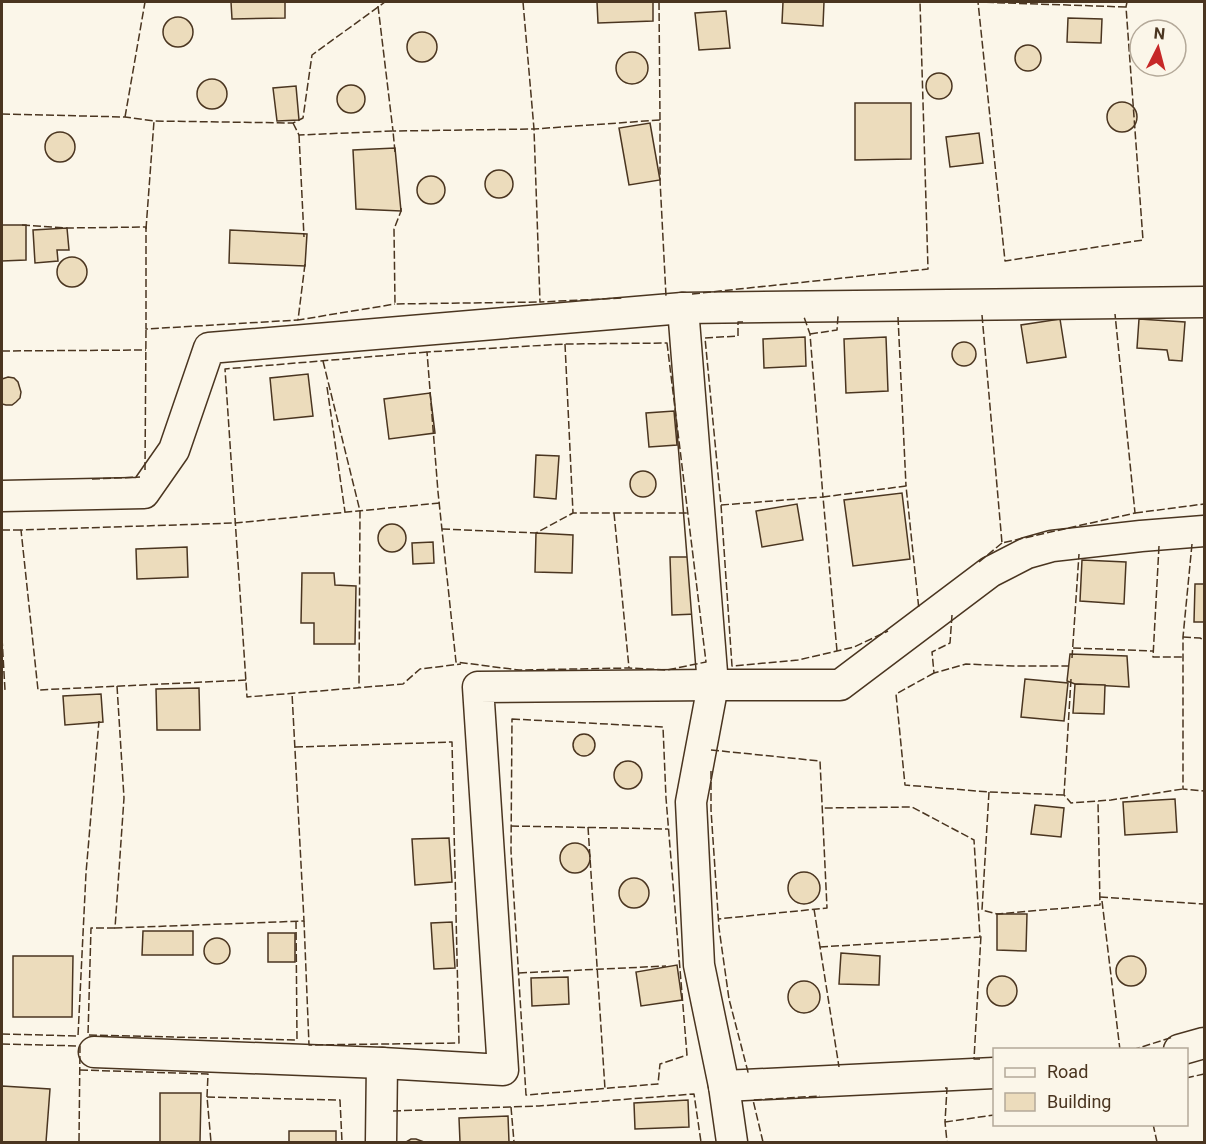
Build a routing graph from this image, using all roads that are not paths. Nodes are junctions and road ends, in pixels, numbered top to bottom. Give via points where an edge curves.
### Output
1 (1204, 302) edge
2 (683, 308) junction
3 (2, 496) edge
4 (1204, 531) edge
5 (713, 685) junction
6 (1204, 1043) edge
7 (1186, 1048) edge
8 (94, 1052) dead end
9 (382, 1063) junction
10 (993, 1073) edge
11 (724, 1086) junction
12 (381, 1143) edge
13 (732, 1143) edge

1 - 2 street
2 - 3 street via 210,348 174,450 144,493
2 - 5 street
4 - 5 street via 1052,546 1027,553 990,572 840,686
5 - 9 street via 477,687 502,1070
5 - 11 street via 691,802 699,965
6 - 7 street
8 - 9 street
9 - 12 street
10 - 11 street
11 - 13 street

